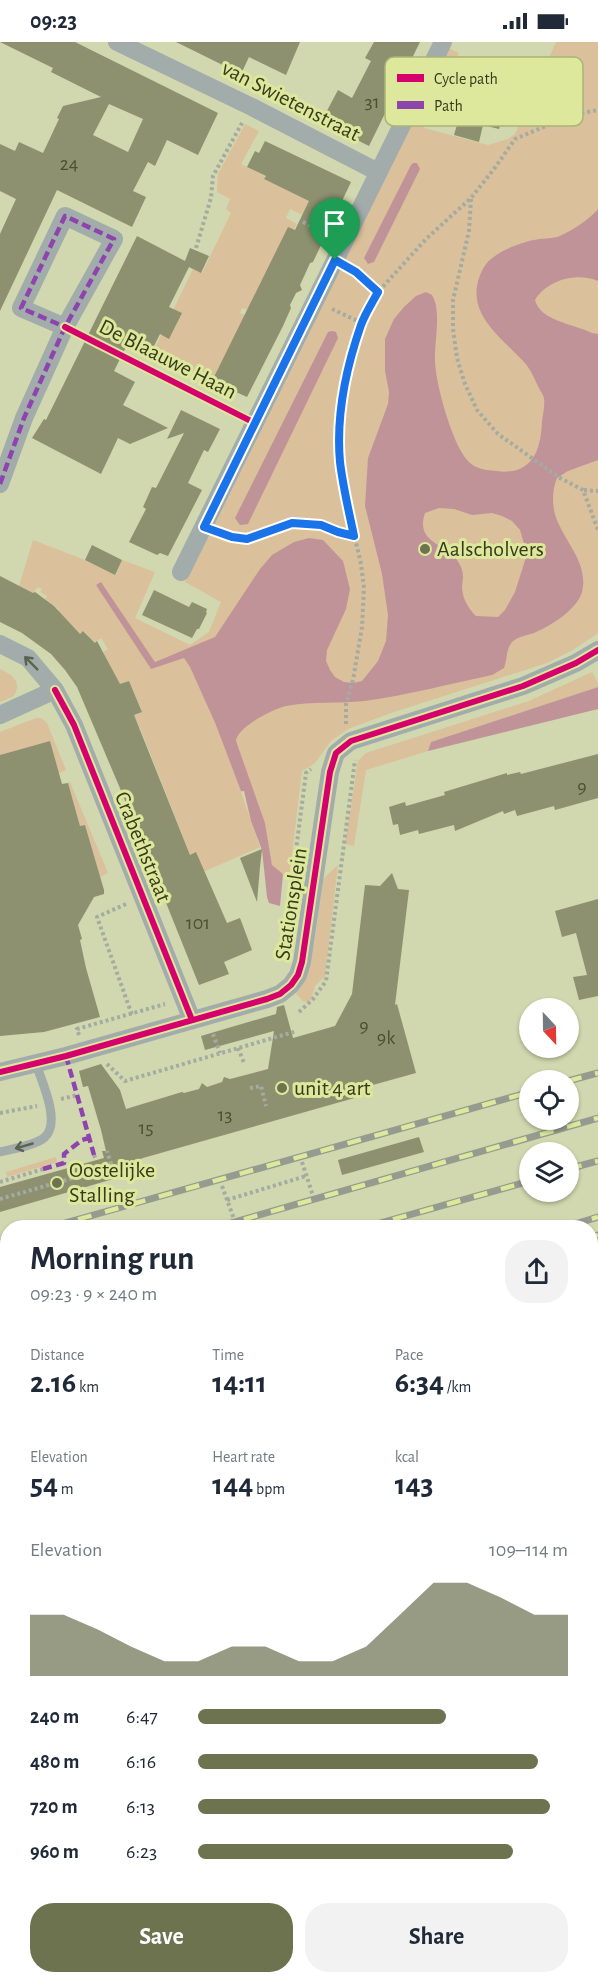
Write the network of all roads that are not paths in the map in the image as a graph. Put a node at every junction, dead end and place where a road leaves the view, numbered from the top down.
1 (117, 42) edge
2 (442, 42) edge
3 (435, 57) edge
4 (401, 126) edge
5 (378, 172) junction
6 (65, 327) junction
7 (0, 484) edge
8 (181, 572) dead end
9 (0, 644) edge
10 (598, 650) edge
11 (55, 690) junction
12 (0, 715) edge
13 (192, 1020) junction
14 (36, 1064) junction
15 (0, 1072) edge
16 (0, 1152) edge

1 - 5 street, van Swietenstraat
2 - 3 street
4 - 5 street
5 - 8 street
6 - 6 street, De Blaauwe Haan
6 - 7 street, De Blaauwe Haan
11 -> 9 street, Crabethstraat
10 - 13 street, Stationsplein
11 - 12 street
11 - 13 street, Crabethstraat
13 - 14 street, Stationsplein
14 - 15 street, Stationsplein
14 -> 16 lane

